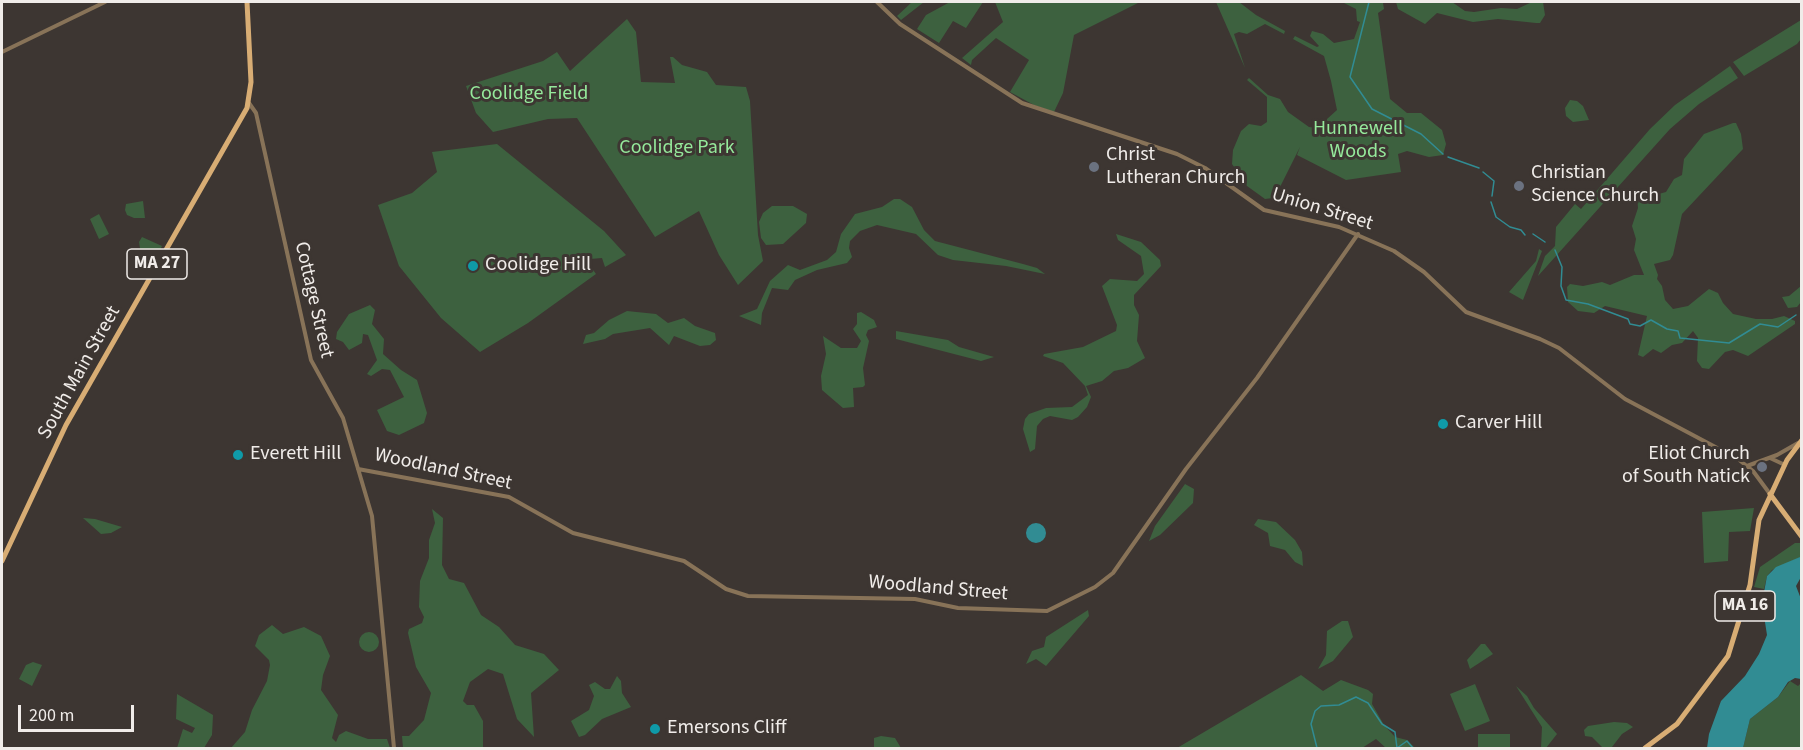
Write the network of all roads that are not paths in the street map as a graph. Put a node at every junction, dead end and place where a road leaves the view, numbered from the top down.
1 (105, 2) edge
2 (247, 2) edge
3 (877, 2) edge
4 (2, 52) edge
5 (249, 103) junction
6 (1358, 234) junction
7 (1800, 441) edge
8 (1766, 458) junction
9 (1785, 465) junction
10 (1747, 466) junction
11 (358, 469) junction
12 (1770, 494) junction
13 (1802, 537) edge
14 (2, 561) edge
15 (394, 748) edge
16 (1645, 748) edge

1 - 4 street
2 - 5 main road, South Main Street / MA 27
3 - 6 street, Union Street
5 - 11 street, Cottage Street
5 - 14 main road, South Main Street / MA 27
6 - 10 street, Union Street
6 - 11 street, Woodland Street
7 - 8 street
7 - 9 main road, MA 16
8 - 9 street
8 - 10 street
9 - 12 main road, MA 16
10 - 12 street, Union Street
11 - 15 street, Cottage Street
12 - 13 main road
12 - 16 main road, MA 16

